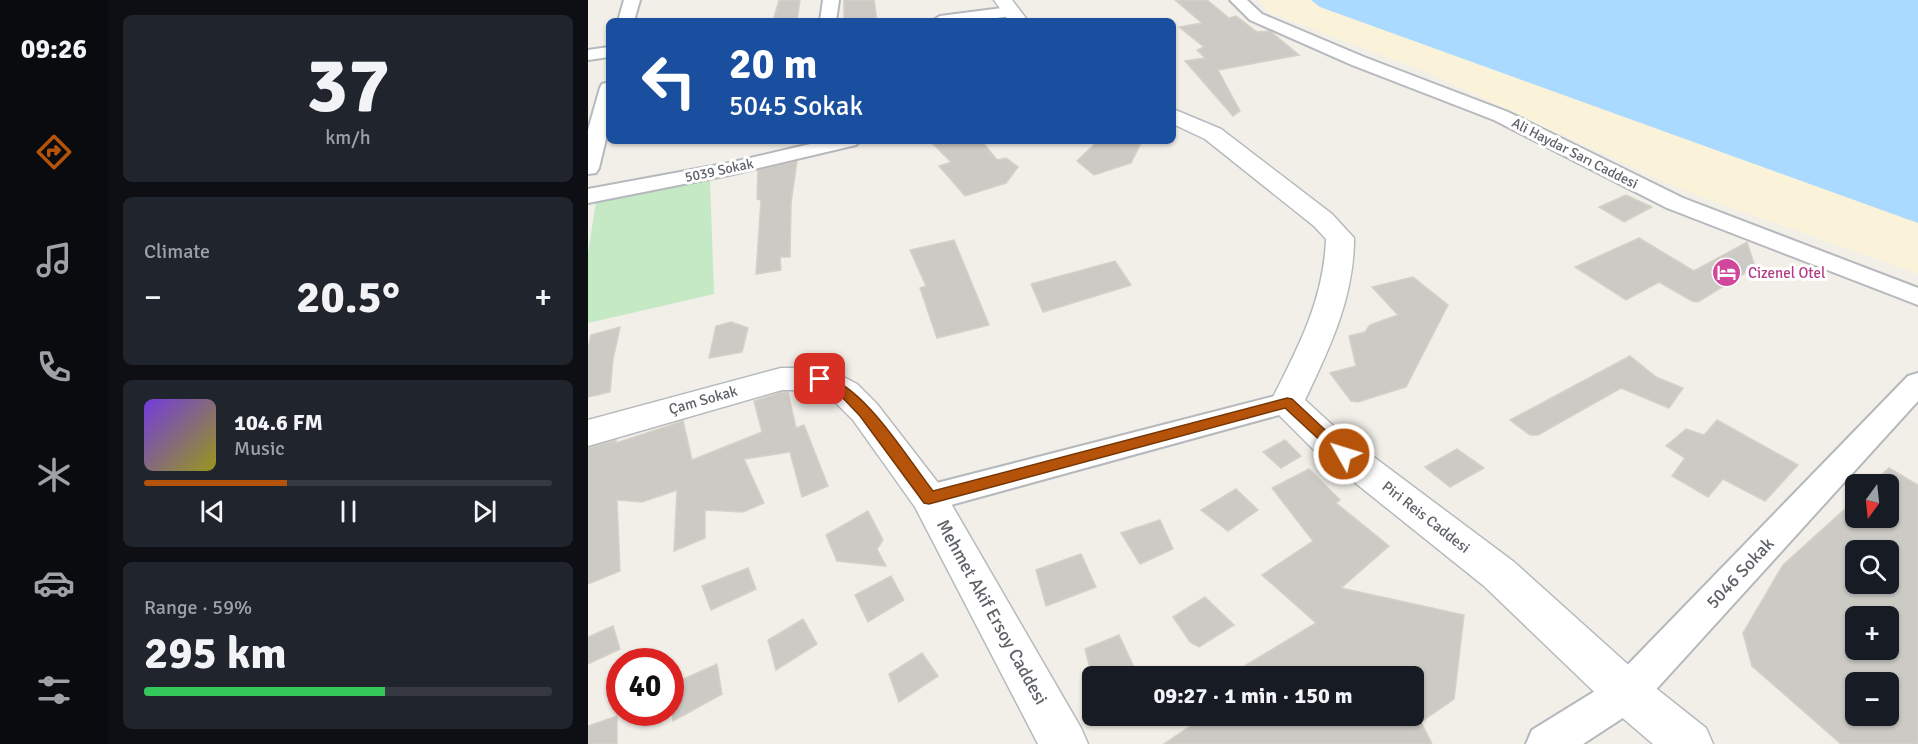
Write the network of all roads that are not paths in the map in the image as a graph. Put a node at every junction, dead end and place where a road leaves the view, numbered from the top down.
1 (632, 0) edge
2 (831, 0) edge
3 (1238, 0) edge
4 (1011, 11) edge
5 (627, 18) edge
6 (828, 18) edge
7 (961, 18) edge
8 (606, 52) edge
9 (588, 55) edge
10 (606, 107) edge
11 (1176, 117) edge
12 (836, 144) edge
13 (588, 168) edge
14 (588, 196) edge
15 (1918, 297) edge
16 (820, 379) joint
17 (1918, 383) edge
18 (1287, 403) junction
19 (588, 433) edge
20 (929, 498) junction
21 (1627, 693) junction
22 (1064, 744) edge
23 (1547, 744) edge
24 (1689, 744) edge

1 - 5 street
2 - 6 street
3 - 15 street, Ali Haydar Sarı Caddesi
4 - 7 street
8 - 9 street
10 - 13 street
11 - 18 street
12 - 14 street, 5039 Sokak
16 - 19 street, Çam Sokak
16 - 20 street, Mehmet Akif Ersoy Caddesi
17 - 21 street, 5046 Sokak
18 - 20 street
18 - 21 street, Piri Reis Caddesi
20 - 22 street, Mehmet Akif Ersoy Caddesi
21 - 23 street, 5046 Sokak
21 - 24 street, Piri Reis Caddesi

